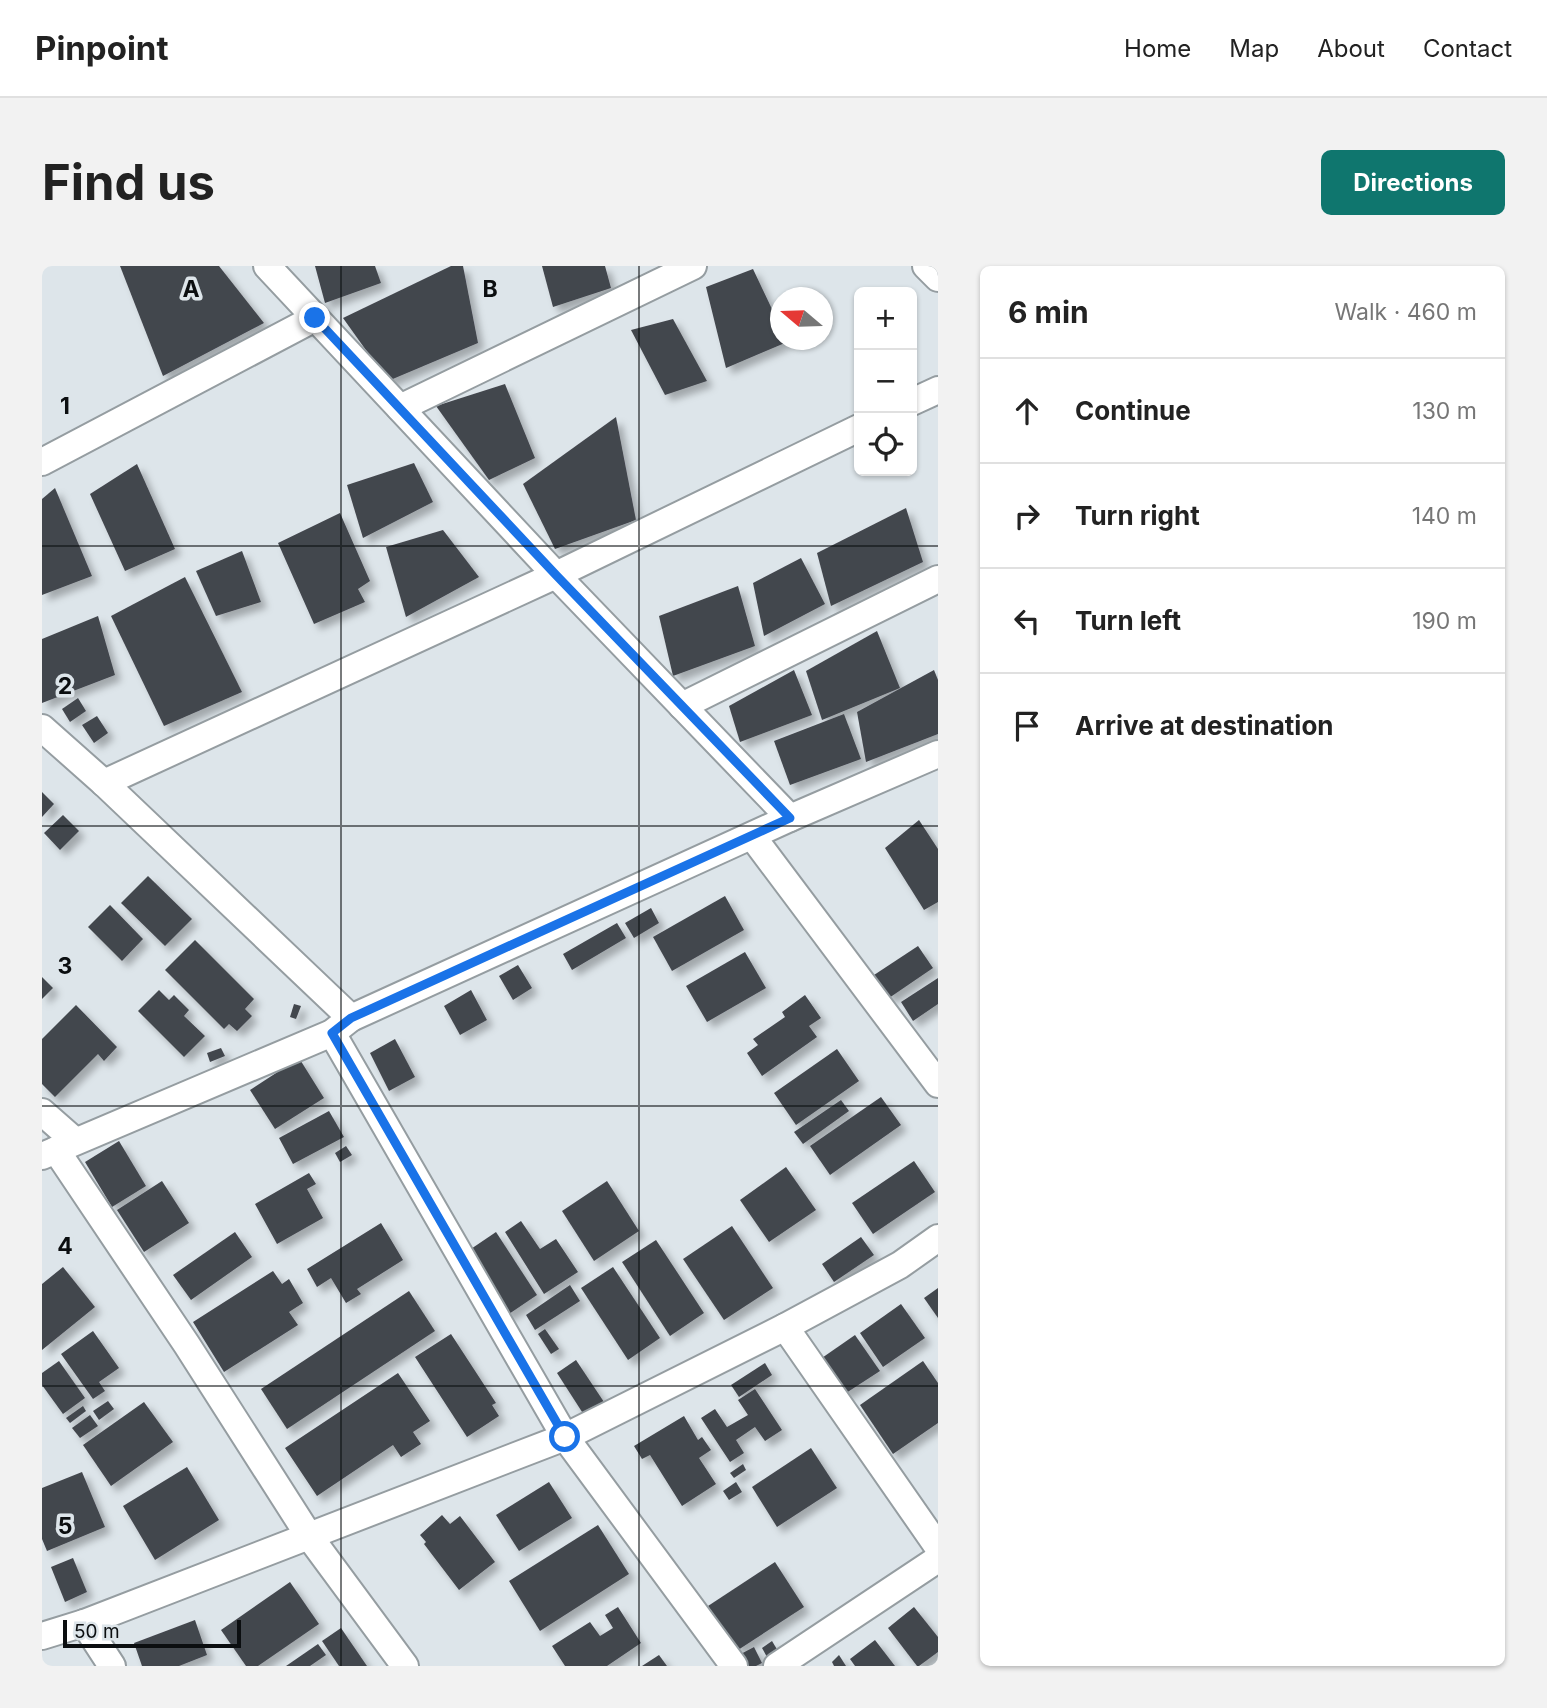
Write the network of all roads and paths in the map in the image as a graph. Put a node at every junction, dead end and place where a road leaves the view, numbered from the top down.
1 (267, 266) edge
2 (693, 266) edge
3 (926, 266) edge
4 (938, 278) edge
5 (315, 318) junction
6 (938, 390) edge
7 (917, 400) edge
8 (400, 408) junction
9 (854, 430) edge
10 (42, 462) edge
11 (556, 575) junction
12 (938, 579) edge
13 (682, 706) junction
14 (42, 727) edge
15 (938, 754) edge
16 (104, 783) junction
17 (790, 818) junction
18 (752, 836) junction
19 (342, 1025) junction
20 (929, 1053) edge
21 (938, 1084) edge
22 (42, 1112) edge
23 (58, 1149) edge
24 (938, 1238) edge
25 (785, 1327) junction
26 (565, 1437) junction
27 (309, 1536) junction
28 (938, 1547) edge
29 (938, 1559) edge
30 (84, 1623) junction
31 (42, 1636) edge
32 (112, 1666) edge
33 (405, 1666) edge
34 (734, 1666) edge
35 (777, 1666) edge

1 - 5 street
2 - 8 street
3 - 4 street
5 - 8 street
5 - 10 street
6 - 7 street
8 - 11 street
9 - 11 street
11 - 13 street
11 - 16 street
12 - 13 street
13 - 17 street
14 - 16 street
15 - 17 street
16 - 19 street
17 - 18 street
18 - 19 street
18 - 20 street
19 - 23 street
19 - 26 street
20 - 21 street
22 - 23 street
23 - 27 street
24 - 25 street
25 - 26 street
25 - 28 street
26 - 27 street
26 - 34 street
27 - 30 street
27 - 33 street
29 - 35 street
30 - 31 street
30 - 32 street

